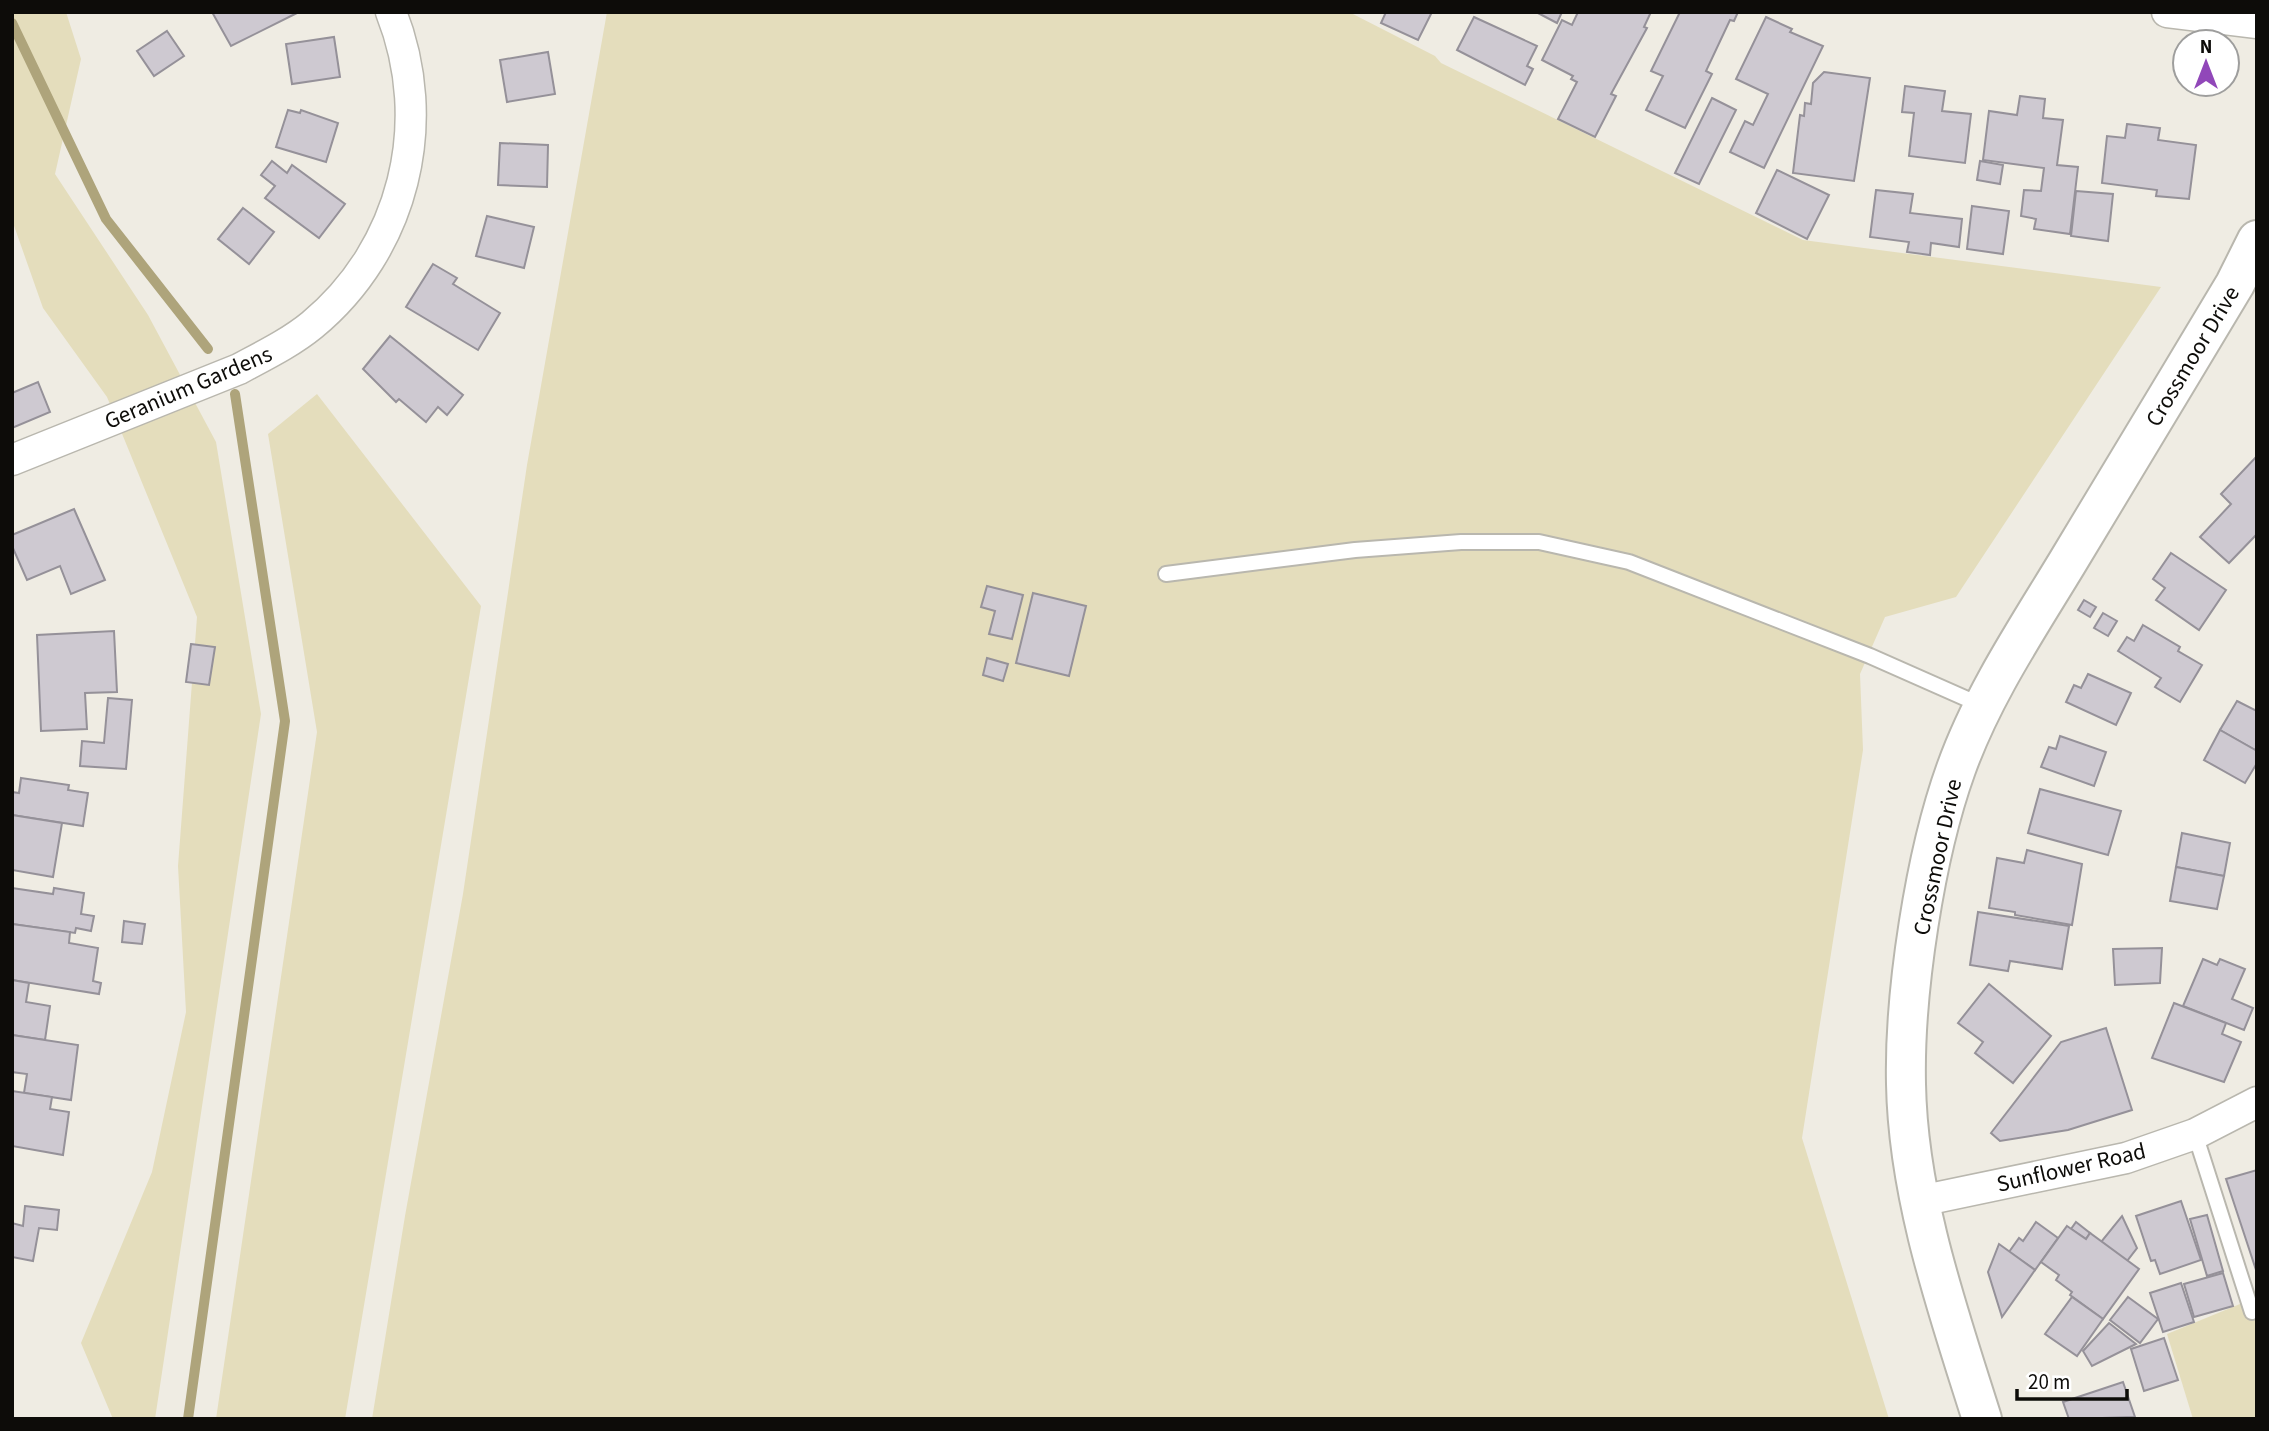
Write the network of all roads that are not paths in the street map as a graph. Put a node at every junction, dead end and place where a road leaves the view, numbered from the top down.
1 (391, 12) edge
2 (2166, 12) edge
3 (2257, 23) edge
4 (2257, 240) edge
5 (12, 460) edge
6 (1166, 574) dead end
7 (1984, 707) junction
8 (2257, 1102) edge
9 (2194, 1134) junction
10 (1920, 1201) junction
11 (2252, 1312) dead end
12 (1982, 1419) edge

1 - 5 street, Geranium Gardens
2 - 3 street
4 - 7 street, Crossmoor Drive
6 - 7 lane
7 - 10 street, Crossmoor Drive
8 - 9 street, Sunflower Road
9 - 10 street, Sunflower Road
9 - 11 lane
10 - 12 street, Crossmoor Drive

